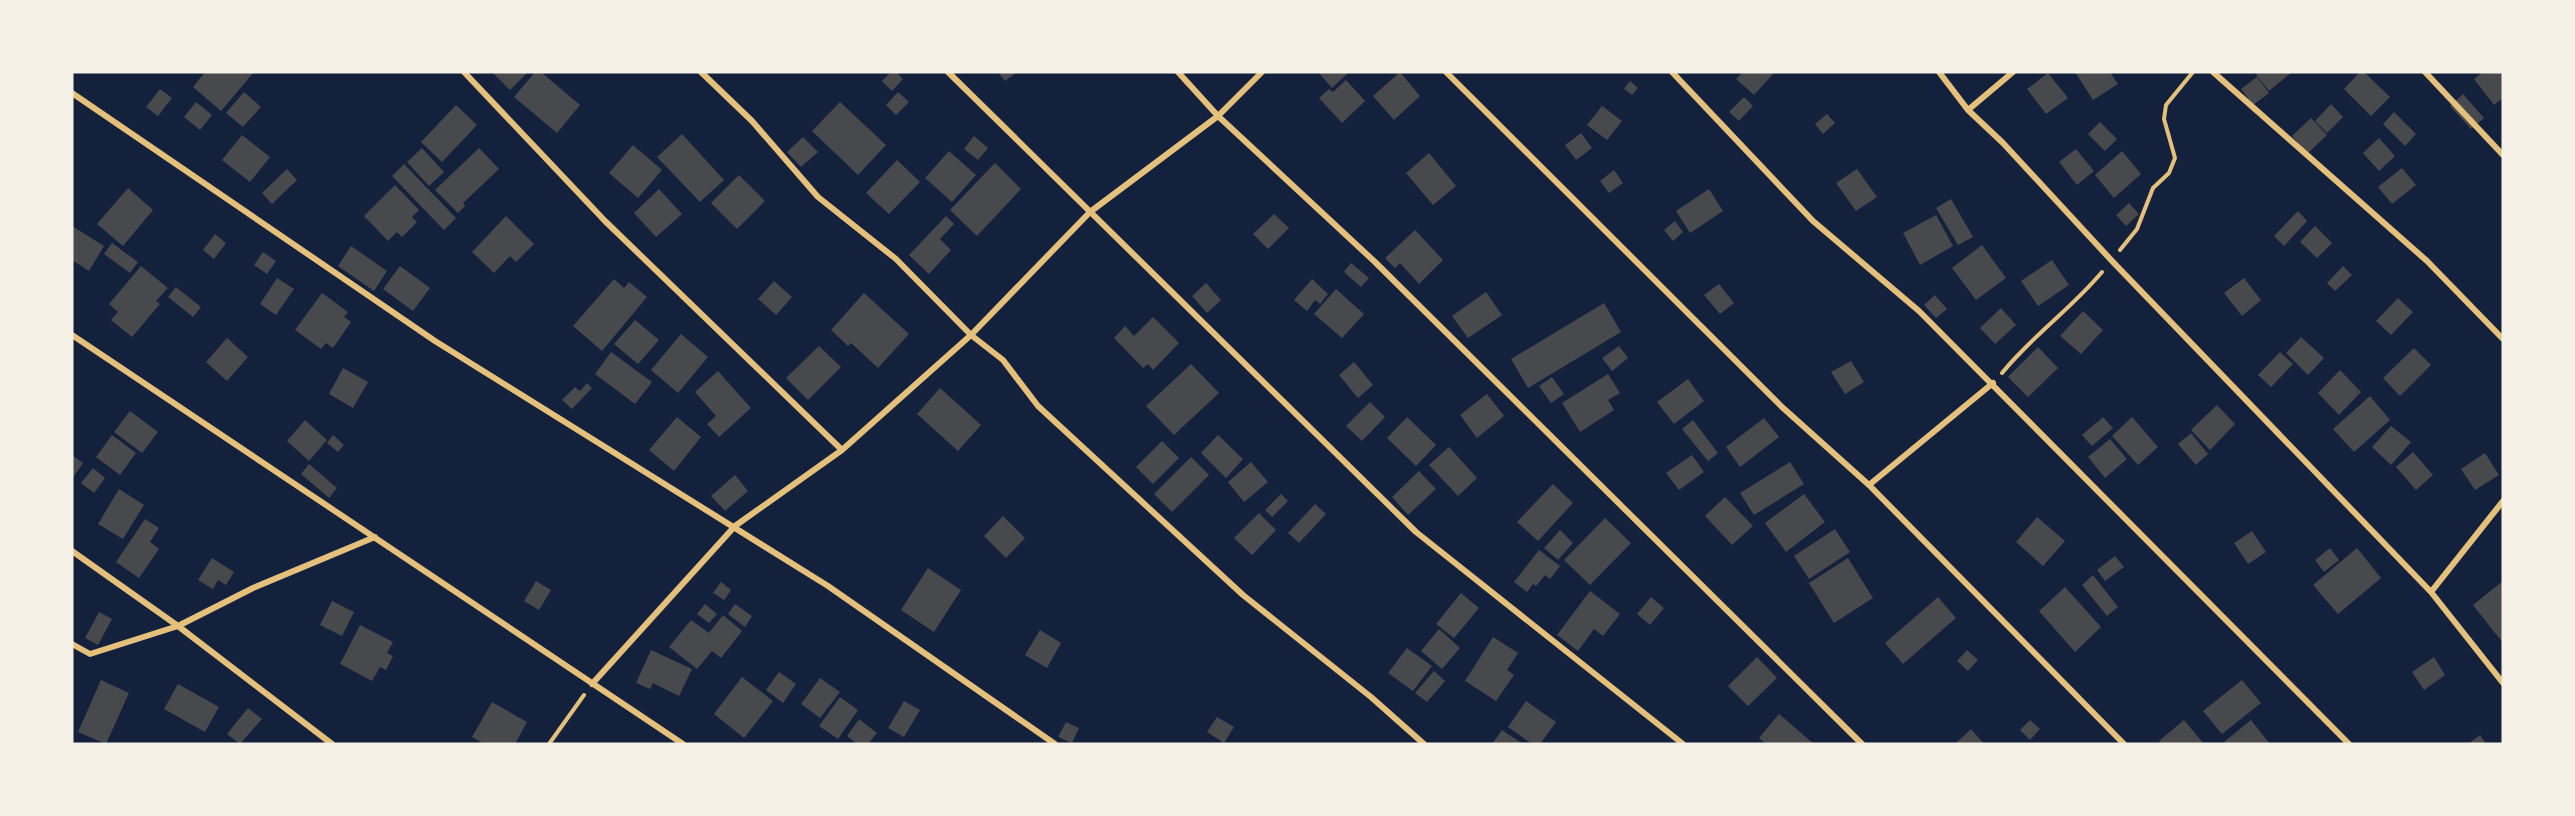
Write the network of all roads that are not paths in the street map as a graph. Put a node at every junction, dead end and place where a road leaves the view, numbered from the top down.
1 (464, 72) edge
2 (701, 72) edge
3 (948, 72) edge
4 (1178, 72) edge
5 (1262, 72) edge
6 (1446, 72) edge
7 (1672, 72) edge
8 (1940, 72) edge
9 (2013, 72) edge
10 (2213, 72) edge
11 (2426, 72) edge
12 (72, 93) edge
13 (1968, 110) junction
14 (1218, 116) junction
15 (2503, 154) edge
16 (1090, 212) junction
17 (72, 335) edge
18 (971, 335) junction
19 (2503, 339) edge
20 (1993, 383) junction
21 (842, 450) junction
22 (1869, 485) junction
23 (2503, 501) edge
24 (735, 526) junction
25 (375, 537) junction
26 (72, 551) edge
27 (2431, 592) junction
28 (178, 626) junction
29 (72, 644) edge
30 (2503, 683) edge
31 (592, 684) junction
32 (332, 744) edge
33 (683, 744) edge
34 (1055, 744) edge
35 (1424, 744) edge
36 (1683, 744) edge
37 (1862, 744) edge
38 (2124, 744) edge
39 (2349, 744) edge

1 - 21 street
2 - 18 street
3 - 16 street
4 - 14 street
5 - 14 street
6 - 22 street
7 - 20 street
8 - 13 street
9 - 13 street
10 - 19 street
11 - 15 street
12 - 24 street
13 - 27 street
14 - 16 street
14 - 37 street
16 - 18 street
16 - 36 street
17 - 25 street
18 - 21 street
18 - 35 street
20 - 22 street
20 - 39 street
21 - 24 street
22 - 38 street
23 - 27 street
24 - 31 street
24 - 34 street
25 - 28 street
25 - 31 street
26 - 28 street
27 - 30 street
28 - 29 street
28 - 32 street
31 - 33 street

